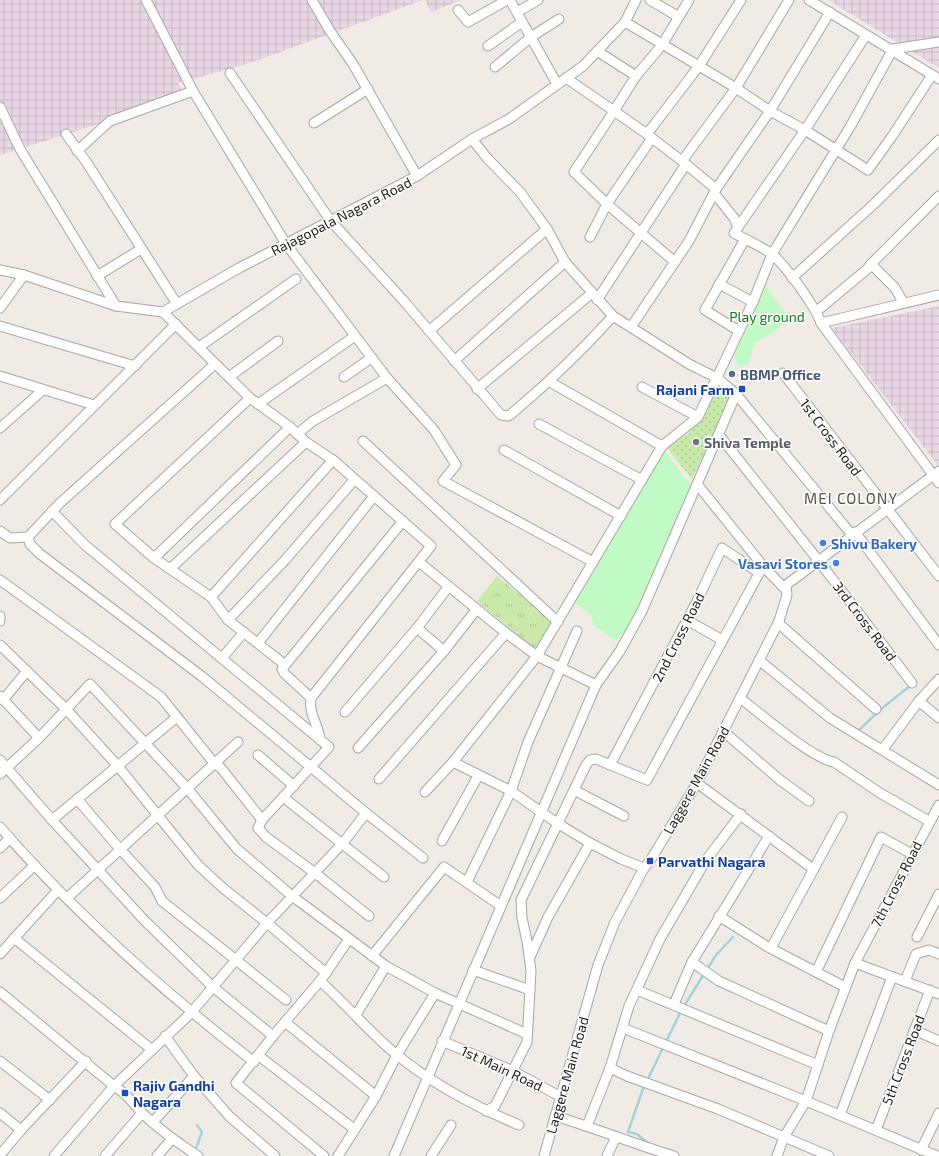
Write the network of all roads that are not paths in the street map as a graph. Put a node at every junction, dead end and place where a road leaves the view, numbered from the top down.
1 (146, 0) edge
2 (312, 0) edge
3 (507, 0) edge
4 (510, 0) edge
5 (538, 0) edge
6 (636, 0) edge
7 (650, 0) edge
8 (689, 0) edge
9 (741, 0) edge
10 (788, 0) edge
11 (809, 0) edge
12 (458, 10) dead end
13 (517, 12) junction
14 (830, 12) junction
15 (678, 17) junction
16 (559, 19) dead end
17 (522, 22) junction
18 (625, 22) junction
19 (866, 34) junction
20 (531, 37) junction
21 (939, 42) edge
22 (662, 45) junction
23 (488, 46) dead end
24 (893, 49) junction
25 (597, 51) junction
26 (699, 66) junction
27 (495, 67) dead end
28 (230, 72) dead end
29 (636, 76) junction
30 (936, 77) edge
31 (566, 78) junction
32 (557, 84) junction
33 (736, 88) junction
34 (368, 90) junction
35 (193, 91) junction
36 (0, 107) edge
37 (614, 111) junction
38 (770, 111) junction
39 (314, 123) dead end
40 (805, 130) junction
41 (66, 134) dead end
42 (650, 136) junction
43 (472, 139) junction
44 (939, 140) edge
45 (836, 150) junction
46 (77, 151) junction
47 (684, 163) junction
48 (417, 176) junction
49 (716, 191) junction
50 (939, 196) edge
51 (607, 204) junction
52 (330, 220) junction
53 (738, 227) junction
54 (547, 229) junction
55 (641, 233) junction
56 (590, 237) dead end
57 (745, 239) junction
58 (286, 244) junction
59 (141, 249) junction
60 (772, 254) junction
61 (565, 262) junction
62 (675, 262) junction
63 (870, 265) junction
64 (0, 270) edge
65 (24, 275) junction
66 (97, 276) junction
67 (792, 278) junction
68 (296, 279) dead end
69 (719, 284) junction
70 (938, 294) edge
71 (594, 296) junction
72 (752, 302) junction
73 (903, 302) junction
74 (177, 304) junction
75 (116, 306) junction
76 (0, 308) edge
77 (817, 311) junction
78 (163, 312) junction
79 (613, 316) junction
80 (176, 324) junction
81 (821, 324) junction
82 (0, 326) edge
83 (631, 327) junction
84 (429, 331) junction
85 (739, 331) junction
86 (355, 336) junction
87 (278, 341) dead end
88 (199, 347) junction
89 (371, 358) junction
90 (454, 361) junction
91 (215, 364) junction
92 (135, 366) junction
93 (783, 373) dead end
94 (0, 376) edge
95 (229, 377) junction
96 (344, 377) dead end
97 (387, 378) junction
98 (717, 378) junction
99 (550, 382) junction
100 (642, 387) dead end
101 (477, 388) junction
102 (43, 390) junction
103 (736, 394) junction
104 (250, 398) junction
105 (258, 404) junction
106 (94, 405) junction
107 (698, 417) junction
108 (539, 424) dead end
109 (0, 428) edge
110 (293, 431) junction
111 (719, 435) junction
112 (364, 441) dead end
113 (306, 442) junction
114 (662, 446) junction
115 (504, 450) dead end
116 (333, 460) junction
117 (936, 473) edge
118 (354, 480) junction
119 (642, 480) junction
120 (939, 483) edge
121 (697, 484) junction
122 (374, 496) junction
123 (0, 500) edge
124 (886, 509) junction
125 (52, 511) junction
126 (621, 516) junction
127 (403, 521) junction
128 (0, 531) edge
129 (854, 533) junction
130 (28, 537) junction
131 (154, 558) junction
132 (818, 560) junction
133 (419, 562) junction
134 (593, 562) junction
135 (170, 569) junction
136 (761, 570) junction
137 (939, 576) edge
138 (0, 580) edge
139 (449, 586) junction
140 (786, 590) junction
141 (211, 597) junction
142 (476, 610) junction
143 (0, 616) edge
144 (228, 620) junction
145 (687, 620) junction
146 (0, 621) edge
147 (558, 622) junction
148 (778, 623) junction
149 (417, 628) junction
150 (577, 631) dead end
151 (244, 632) junction
152 (506, 634) junction
153 (722, 640) junction
154 (258, 643) junction
155 (0, 645) edge
156 (939, 645) edge
157 (444, 651) junction
158 (537, 656) junction
159 (222, 658) junction
160 (759, 660) junction
161 (284, 664) junction
162 (560, 667) junction
163 (27, 671) junction
164 (939, 679) edge
165 (912, 682) dead end
166 (596, 685) junction
167 (2, 698) edge
168 (311, 698) junction
169 (740, 698) junction
170 (919, 701) junction
171 (66, 709) junction
172 (876, 709) dead end
173 (345, 712) dead end
174 (177, 716) junction
175 (939, 718) edge
176 (723, 731) junction
177 (39, 738) junction
178 (320, 740) junction
179 (238, 742) dead end
180 (146, 743) junction
181 (358, 748) dead end
182 (882, 749) junction
183 (258, 755) dead end
184 (0, 760) edge
185 (453, 762) junction
186 (214, 763) junction
187 (610, 764) junction
188 (117, 765) junction
189 (310, 768) junction
190 (3, 771) edge
191 (478, 776) junction
192 (379, 779) dead end
193 (696, 783) junction
194 (939, 785) edge
195 (294, 786) junction
196 (187, 788) junction
197 (574, 790) junction
198 (511, 791) junction
199 (425, 792) dead end
200 (283, 797) junction
201 (77, 798) junction
202 (809, 801) dead end
203 (939, 804) edge
204 (541, 812) junction
205 (366, 814) junction
206 (741, 814) junction
207 (158, 816) junction
208 (624, 816) dead end
209 (842, 817) dead end
210 (52, 820) junction
211 (262, 820) junction
212 (929, 821) junction
213 (557, 824) junction
214 (0, 827) edge
215 (769, 836) junction
216 (10, 838) junction
217 (442, 841) dead end
218 (343, 843) junction
219 (590, 843) junction
220 (0, 848) edge
221 (119, 848) junction
222 (912, 854) junction
223 (424, 858) dead end
224 (35, 865) junction
225 (644, 868) junction
226 (813, 868) junction
227 (98, 869) junction
228 (315, 873) junction
229 (384, 877) dead end
230 (467, 882) junction
231 (58, 890) junction
232 (939, 894) edge
233 (292, 896) junction
234 (0, 898) edge
235 (67, 898) junction
236 (501, 906) junction
237 (935, 911) edge
238 (369, 916) dead end
239 (719, 916) junction
240 (267, 923) junction
241 (917, 937) dead end
242 (14, 938) junction
243 (349, 939) junction
244 (771, 948) junction
245 (0, 954) edge
246 (939, 954) edge
247 (372, 956) junction
248 (529, 958) junction
249 (236, 961) junction
250 (692, 962) junction
251 (855, 963) junction
252 (386, 966) junction
253 (472, 970) junction
254 (816, 972) junction
255 (326, 973) junction
256 (892, 977) junction
257 (904, 981) junction
258 (320, 982) junction
259 (213, 987) junction
260 (845, 987) junction
261 (530, 990) junction
262 (637, 990) junction
263 (930, 990) junction
264 (0, 992) edge
265 (435, 993) junction
266 (939, 994) edge
267 (286, 1000) dead end
268 (458, 1003) junction
269 (674, 1004) junction
270 (190, 1013) junction
271 (356, 1015) junction
272 (285, 1022) junction
273 (623, 1028) junction
274 (914, 1030) junction
275 (829, 1031) junction
276 (527, 1034) junction
277 (165, 1036) junction
278 (273, 1036) junction
279 (939, 1040) edge
280 (442, 1041) junction
281 (151, 1049) junction
282 (397, 1055) junction
283 (257, 1059) junction
284 (0, 1061) edge
285 (86, 1061) junction
286 (818, 1065) junction
287 (610, 1068) junction
288 (513, 1071) junction
289 (194, 1076) junction
290 (427, 1077) junction
291 (114, 1086) junction
292 (376, 1096) junction
293 (561, 1097) junction
294 (50, 1100) junction
295 (806, 1101) junction
296 (486, 1111) junction
297 (0, 1113) edge
298 (142, 1113) junction
299 (939, 1114) edge
300 (840, 1115) junction
301 (555, 1116) junction
302 (153, 1122) junction
303 (451, 1125) dead end
304 (519, 1125) dead end
305 (587, 1126) junction
306 (354, 1129) junction
307 (21, 1130) junction
308 (876, 1130) junction
309 (616, 1137) junction
310 (784, 1137) junction
311 (172, 1139) junction
312 (921, 1150) junction
313 (194, 1154) edge
314 (0, 1155) edge
315 (824, 1155) edge
316 (54, 1156) edge
317 (105, 1156) edge
318 (157, 1156) edge
319 (275, 1156) edge
320 (324, 1156) edge
321 (338, 1156) edge
322 (394, 1156) edge
323 (431, 1156) edge
324 (544, 1156) edge
325 (607, 1156) edge
326 (674, 1156) edge
327 (777, 1156) edge
328 (937, 1156) edge

1 - 35 street
2 - 34 street
3 - 12 street
4 - 13 street
5 - 13 street
6 - 18 street, Rajagopala Nagara Road
7 - 15 street
8 - 15 street
9 - 26 street
10 - 33 street
11 - 14 street
13 - 17 street
14 - 19 street
14 - 38 street
15 - 22 street
16 - 20 street
17 - 20 street
17 - 23 street
18 - 22 street
18 - 25 street, Rajagopala Nagara Road
19 - 24 street
19 - 40 street
20 - 27 street
20 - 32 street
21 - 24 street
22 - 26 street
22 - 29 street
24 - 30 street
24 - 45 street
25 - 29 street
25 - 31 street, Rajagopala Nagara Road
26 - 33 street
26 - 42 street
28 - 52 street
29 - 37 street
30 - 45 street
31 - 32 street, Rajagopala Nagara Road
31 - 37 street
32 - 43 street, Rajagopala Nagara Road
33 - 38 street
33 - 47 street
34 - 39 street
34 - 48 street
35 - 46 street
35 - 58 street
36 - 66 street
37 - 42 street
37 - 51 street
38 - 40 street
38 - 49 street
40 - 45 street
40 - 53 street
41 - 46 street
42 - 47 street
42 - 51 street
43 - 48 street, Rajagopala Nagara Road
43 - 54 street
44 - 67 street
45 - 60 street
46 - 59 street
47 - 49 street
47 - 55 street
48 - 52 street, Rajagopala Nagara Road
49 - 53 street
49 - 62 street
50 - 63 street
51 - 55 street
51 - 56 street
52 - 58 street, Rajagopala Nagara Road
52 - 84 street
53 - 57 street
54 - 61 street
54 - 84 street
55 - 62 street
55 - 71 street
57 - 60 street
57 - 69 street
58 - 74 street, Rajagopala Nagara Road
58 - 86 street
59 - 66 street
59 - 74 street
60 - 67 street
60 - 72 street
61 - 71 street
61 - 90 street
62 - 83 street
63 - 73 street
63 - 77 street
64 - 65 street
65 - 75 street
65 - 76 street
66 - 75 street
67 - 77 street
68 - 88 street
69 - 72 street
69 - 85 street
70 - 73 street
71 - 79 street
71 - 101 street
72 - 85 street
73 - 81 street
74 - 78 street, Rajagopala Nagara Road
75 - 78 street
77 - 81 street
78 - 80 street
79 - 83 street
79 - 99 street
80 - 88 street
80 - 92 street
81 - 117 street
82 - 92 street
83 - 98 street
84 - 90 street
85 - 98 street
86 - 89 street
86 - 105 street
87 - 95 street
88 - 91 street
89 - 96 street
89 - 97 street
90 - 101 street
91 - 95 street
91 - 125 street
92 - 106 street
93 - 124 street, 1st Cross Road
94 - 102 street
95 - 104 street
97 - 110 street
97 - 134 street
98 - 103 street
98 - 107 street
99 - 101 street
99 - 114 street
100 - 107 street
102 - 106 street
102 - 109 street
103 - 111 street
103 - 129 street
104 - 105 street
104 - 131 street
105 - 110 street
106 - 123 street
107 - 114 street
108 - 119 street
110 - 113 street
110 - 131 street
111 - 121 street
111 - 132 street, 3rd Cross Road
112 - 147 street
113 - 116 street
113 - 135 street
114 - 119 street
115 - 126 street
116 - 118 street
116 - 141 street
117 - 120 street
117 - 124 street, Laggere Main Road
118 - 122 street
118 - 144 street
119 - 126 street
121 - 136 street
121 - 166 street
122 - 127 street
122 - 154 street
124 - 129 street, Laggere Main Road
124 - 137 street, 1st Cross Road
125 - 130 street
125 - 159 street
126 - 134 street
127 - 133 street
127 - 161 street
128 - 130 street
129 - 132 street, Laggere Main Road
129 - 156 street
130 - 189 street
131 - 135 street
132 - 140 street, Laggere Main Road
132 - 165 street, 3rd Cross Road
133 - 139 street
133 - 168 street
134 - 147 street
135 - 141 street
136 - 140 street
136 - 145 street, 2nd Cross Road
136 - 153 street
138 - 174 street
139 - 142 street
139 - 149 street
140 - 148 street, Laggere Main Road
141 - 144 street
142 - 152 street
142 - 157 street
143 - 146 street
144 - 151 street
145 - 153 street
145 - 187 street, 2nd Cross Road
147 - 158 street
148 - 160 street, Laggere Main Road
148 - 172 street
149 - 157 street
149 - 173 street
150 - 162 street
151 - 154 street
151 - 159 street
152 - 158 street
152 - 192 street
153 - 187 street
154 - 161 street
155 - 163 street
157 - 181 street
158 - 162 street
158 - 185 street
159 - 178 street
160 - 169 street, Laggere Main Road
160 - 182 street
161 - 168 street
162 - 166 street
162 - 198 street
163 - 167 street
163 - 171 street
164 - 170 street
166 - 204 street
167 - 177 street
168 - 178 street
169 - 176 street, Laggere Main Road
169 - 212 street
170 - 175 street
170 - 182 street
171 - 177 street
171 - 180 street
171 - 188 street
174 - 180 street
174 - 186 street
176 - 193 street, Laggere Main Road
176 - 202 street
177 - 190 street
178 - 189 street
179 - 186 street
180 - 188 street
180 - 196 street
182 - 194 street
183 - 195 street
184 - 190 street
185 - 191 street
185 - 199 street
186 - 196 street
186 - 211 street
187 - 197 street
188 - 201 street
188 - 207 street
189 - 195 street
189 - 205 street
190 - 210 street
191 - 198 street
191 - 217 street
193 - 206 street
193 - 225 street, Laggere Main Road
195 - 200 street
196 - 207 street
196 - 233 street
197 - 208 street
197 - 213 street
198 - 204 street
198 - 230 street
200 - 211 street
200 - 218 street
201 - 210 street
201 - 221 street
203 - 212 street, 7th Cross Road
204 - 213 street
204 - 236 street
205 - 218 street
205 - 223 street
206 - 215 street
206 - 262 street
207 - 221 street
207 - 240 street
209 - 226 street
210 - 227 street
211 - 228 street
212 - 222 street, 7th Cross Road
213 - 219 street
213 - 248 street
214 - 216 street
215 - 226 street
215 - 239 street
216 - 220 street
216 - 224 street
218 - 228 street
218 - 229 street
219 - 225 street
219 - 248 street
221 - 227 street
221 - 249 street
222 - 251 street, 7th Cross Road
222 - 254 street
224 - 231 street
224 - 234 street
225 - 293 street, Laggere Main Road
226 - 244 street
227 - 235 street
227 - 259 street
228 - 233 street
228 - 238 street
230 - 236 street
230 - 247 street
231 - 235 street
231 - 242 street
232 - 237 street
233 - 240 street
233 - 243 street
235 - 270 street
236 - 253 street
237 - 241 street
239 - 244 street
239 - 250 street
240 - 249 street
240 - 255 street
242 - 245 street
242 - 281 street
243 - 247 street
243 - 255 street
244 - 254 street
246 - 257 street
247 - 252 street
248 - 261 street
249 - 259 street
249 - 267 street
250 - 269 street
250 - 275 street
251 - 256 street
251 - 260 street, 7th Cross Road
252 - 265 street
252 - 271 street
253 - 261 street
253 - 268 street
254 - 260 street
255 - 258 street
256 - 257 street
256 - 300 street
257 - 263 street
258 - 271 street
258 - 272 street
259 - 270 street
259 - 278 street
260 - 275 street, 7th Cross Road
261 - 276 street
262 - 269 street
262 - 273 street
263 - 266 street
263 - 274 street, 5th Cross Road
264 - 285 street
265 - 268 street
265 - 282 street
268 - 276 street
268 - 280 street
269 - 286 street
270 - 277 street
270 - 283 street
271 - 282 street
272 - 278 street
272 - 292 street
273 - 287 street
273 - 295 street
274 - 279 street
274 - 308 street, 5th Cross Road
275 - 286 street, 7th Cross Road
276 - 288 street
277 - 281 street
277 - 289 street
278 - 283 street
280 - 288 street, 1st Main Road
280 - 290 street
281 - 291 street
282 - 290 street
282 - 292 street
283 - 306 street
283 - 320 street
284 - 294 street
285 - 291 street
285 - 294 street
286 - 295 street, 7th Cross Road
287 - 305 street
287 - 310 street
288 - 293 street, 1st Main Road
288 - 296 street
289 - 302 street
289 - 319 street
290 - 296 street
290 - 322 street
291 - 298 street
291 - 316 street
292 - 306 street
293 - 301 street, Laggere Main Road
294 - 307 street
295 - 300 street
295 - 310 street, 7th Cross Road
296 - 304 street
297 - 307 street
298 - 302 street
298 - 317 street
299 - 312 street
300 - 308 street
301 - 305 street
301 - 324 street, Laggere Main Road
302 - 311 street
303 - 323 street
305 - 309 street
306 - 321 street
307 - 314 street
308 - 312 street
309 - 325 street
309 - 326 street
310 - 315 street
310 - 327 street, 7th Cross Road
311 - 313 street
311 - 318 street
312 - 328 street

